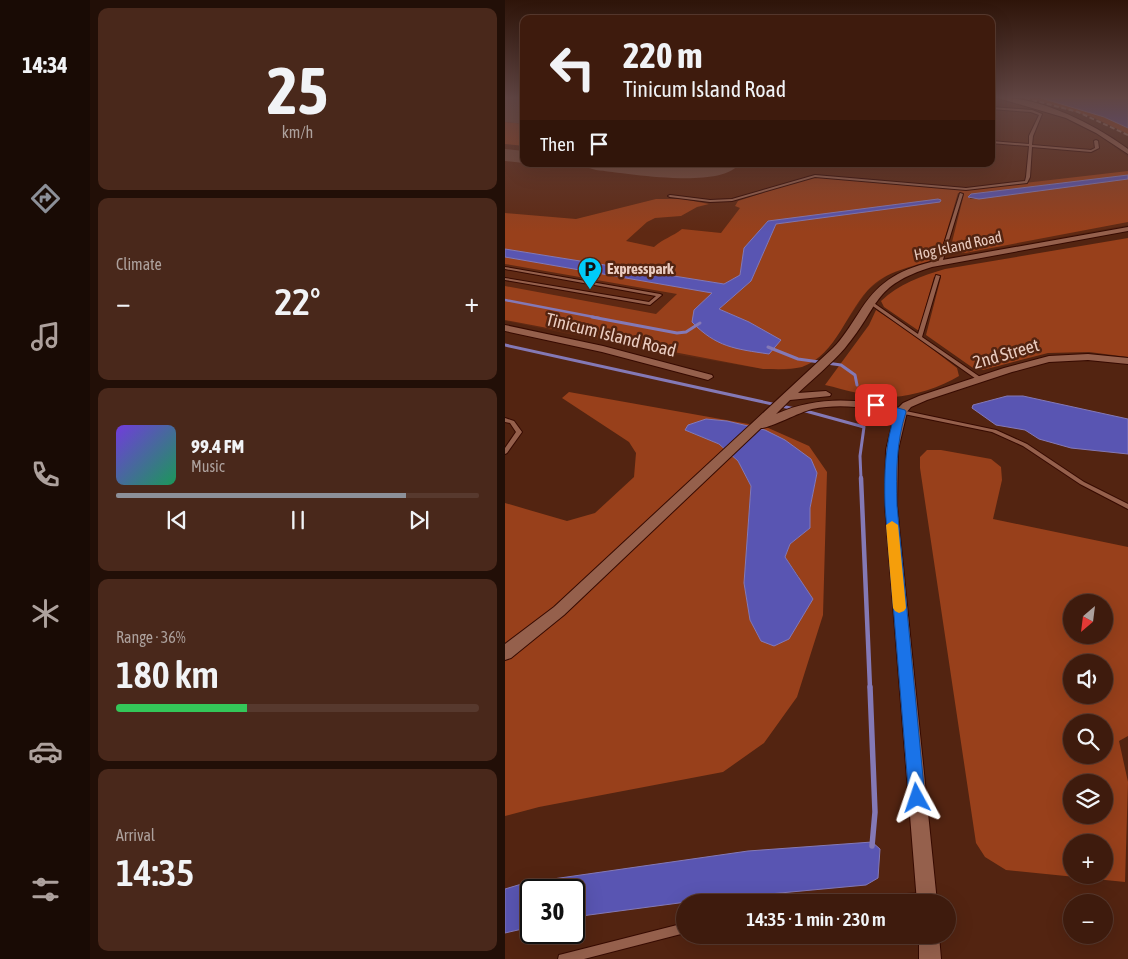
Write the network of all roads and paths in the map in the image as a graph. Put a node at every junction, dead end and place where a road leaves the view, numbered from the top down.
1 (998, 143) edge
2 (1030, 143) edge
3 (1096, 143) edge
4 (1116, 143) edge
5 (1029, 146) junction
6 (1128, 152) edge
7 (961, 194) dead end
8 (669, 196) dead end
9 (1128, 229) edge
10 (941, 263) junction
11 (505, 268) edge
12 (938, 276) dead end
13 (505, 279) edge
14 (869, 302) junction
15 (505, 328) edge
16 (920, 337) junction
17 (1128, 361) edge
18 (708, 377) dead end
19 (981, 380) junction
20 (785, 399) junction
21 (876, 405) junction
22 (901, 412) junction
23 (505, 420) edge
24 (731, 448) junction
25 (505, 452) edge
26 (1128, 506) edge
27 (505, 653) edge
28 (926, 894) edge
29 (676, 930) edge
30 (929, 944) edge
31 (563, 959) edge
32 (930, 959) edge

1 - 5 lane
2 - 5 lane
3 - 5 lane
4 - 6 street
5 - 8 lane
7 - 10 lane
9 - 10 street, Hog Island Road
10 - 14 street, Hog Island Road
11 - 13 lane
12 - 16 lane
14 - 16 lane
14 - 20 street, Hog Island Road
15 - 18 street, Tinicum Island Road
16 - 19 lane
17 - 19 street, 2nd Street
19 - 22 street, 2nd Street
20 - 21 street
20 - 24 street, Hog Island Road
21 - 22 street
21 - 24 street
22 - 26 lane
22 - 28 street
23 - 25 lane
24 - 27 street
29 - 31 lane
30 - 32 street

